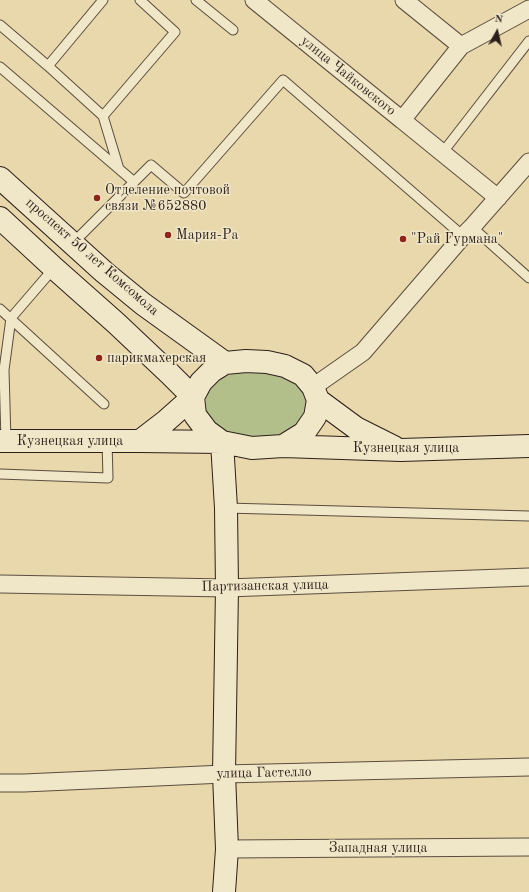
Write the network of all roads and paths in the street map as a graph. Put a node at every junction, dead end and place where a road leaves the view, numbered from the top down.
1 (103, 0) edge
2 (140, 0) edge
3 (196, 0) edge
4 (254, 0) edge
5 (404, 0) edge
6 (529, 9) edge
7 (0, 25) edge
8 (233, 30) dead end
9 (529, 41) edge
10 (461, 46) junction
11 (48, 66) junction
12 (0, 67) edge
13 (103, 116) junction
14 (402, 120) junction
15 (443, 152) junction
16 (529, 162) edge
17 (119, 169) junction
18 (0, 178) edge
19 (133, 181) junction
20 (498, 198) junction
21 (0, 218) edge
22 (467, 231) junction
23 (73, 243) junction
24 (54, 268) junction
25 (529, 278) edge
26 (0, 309) edge
27 (11, 318) junction
28 (225, 363) junction
29 (2, 370) edge
30 (316, 394) junction
31 (192, 397) junction
32 (104, 404) dead end
33 (3, 441) edge
34 (107, 441) junction
35 (140, 441) junction
36 (222, 442) junction
37 (282, 446) junction
38 (529, 446) edge
39 (401, 450) junction
40 (0, 474) edge
41 (226, 508) junction
42 (529, 516) edge
43 (529, 577) edge
44 (0, 584) edge
45 (227, 588) junction
46 (529, 767) edge
47 (224, 774) junction
48 (0, 783) edge
49 (529, 847) edge
50 (227, 849) junction
51 (224, 892) edge

1 - 11 lane
2 - 13 lane
3 - 8 lane
4 - 14 street, улица Чайковского
5 - 10 street
6 - 10 street, улица Чайковского
7 - 11 lane
9 - 15 lane
10 - 14 street, улица Чайковского
11 - 13 lane
12 - 17 lane
13 - 17 lane
14 - 15 street
15 - 20 street
16 - 20 street
17 - 19 lane
18 - 23 main road, проспект 50 лет Комсомола
19 - 22 lane
19 - 23 lane
20 - 22 street
21 - 24 main road
22 - 25 lane
22 - 30 street
23 - 28 main road, проспект 50 лет Комсомола
24 - 27 lane
24 - 31 main road
26 - 27 lane
27 - 29 lane
27 - 32 lane
28 - 30 main road
28 - 31 main road
29 - 33 lane
30 - 37 main road
30 - 39 main road
31 - 35 main road
31 - 36 main road
33 - 34 main road, Кузнецкая улица
34 - 35 main road, Кузнецкая улица
34 - 40 lane
35 - 36 main road, Кузнецкая улица
36 - 37 main road
36 - 41 main road
37 - 39 main road, Кузнецкая улица
38 - 39 main road, Кузнецкая улица
41 - 42 lane
41 - 45 main road
43 - 45 street, Партизанская улица
44 - 45 street, Партизанская улица
45 - 47 main road
46 - 47 street, улица Гастелло
47 - 48 street, улица Гастелло
47 - 50 main road
49 - 50 street, Западная улица
50 - 51 main road

